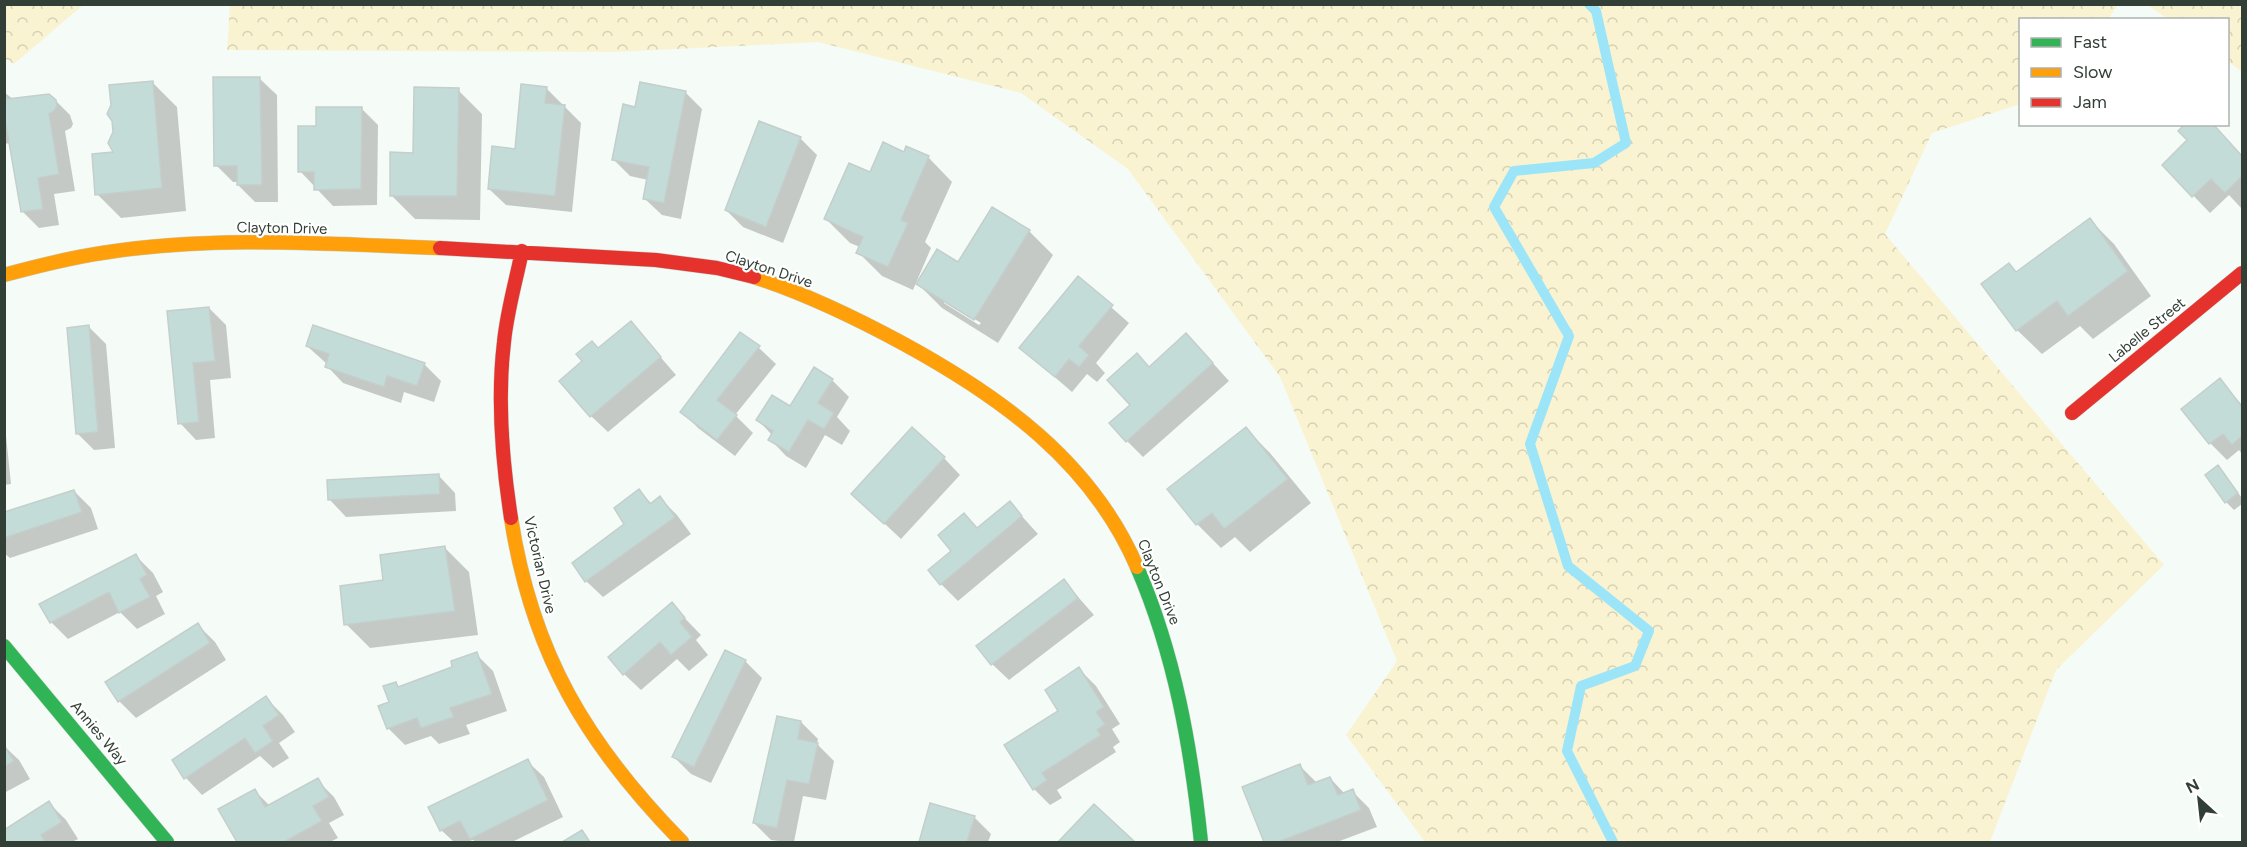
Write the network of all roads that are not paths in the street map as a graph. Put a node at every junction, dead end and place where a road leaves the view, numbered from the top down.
1 (522, 251) junction
2 (2242, 273) edge
3 (4, 275) edge
4 (2072, 413) dead end
5 (4, 646) edge
6 (167, 843) edge
7 (682, 843) edge
8 (1201, 843) edge

1 - 3 street, Clayton Drive
1 - 7 street, Victorian Drive
1 - 8 street, Clayton Drive
2 - 4 street, Labelle Street
5 - 6 street, Annies Way

